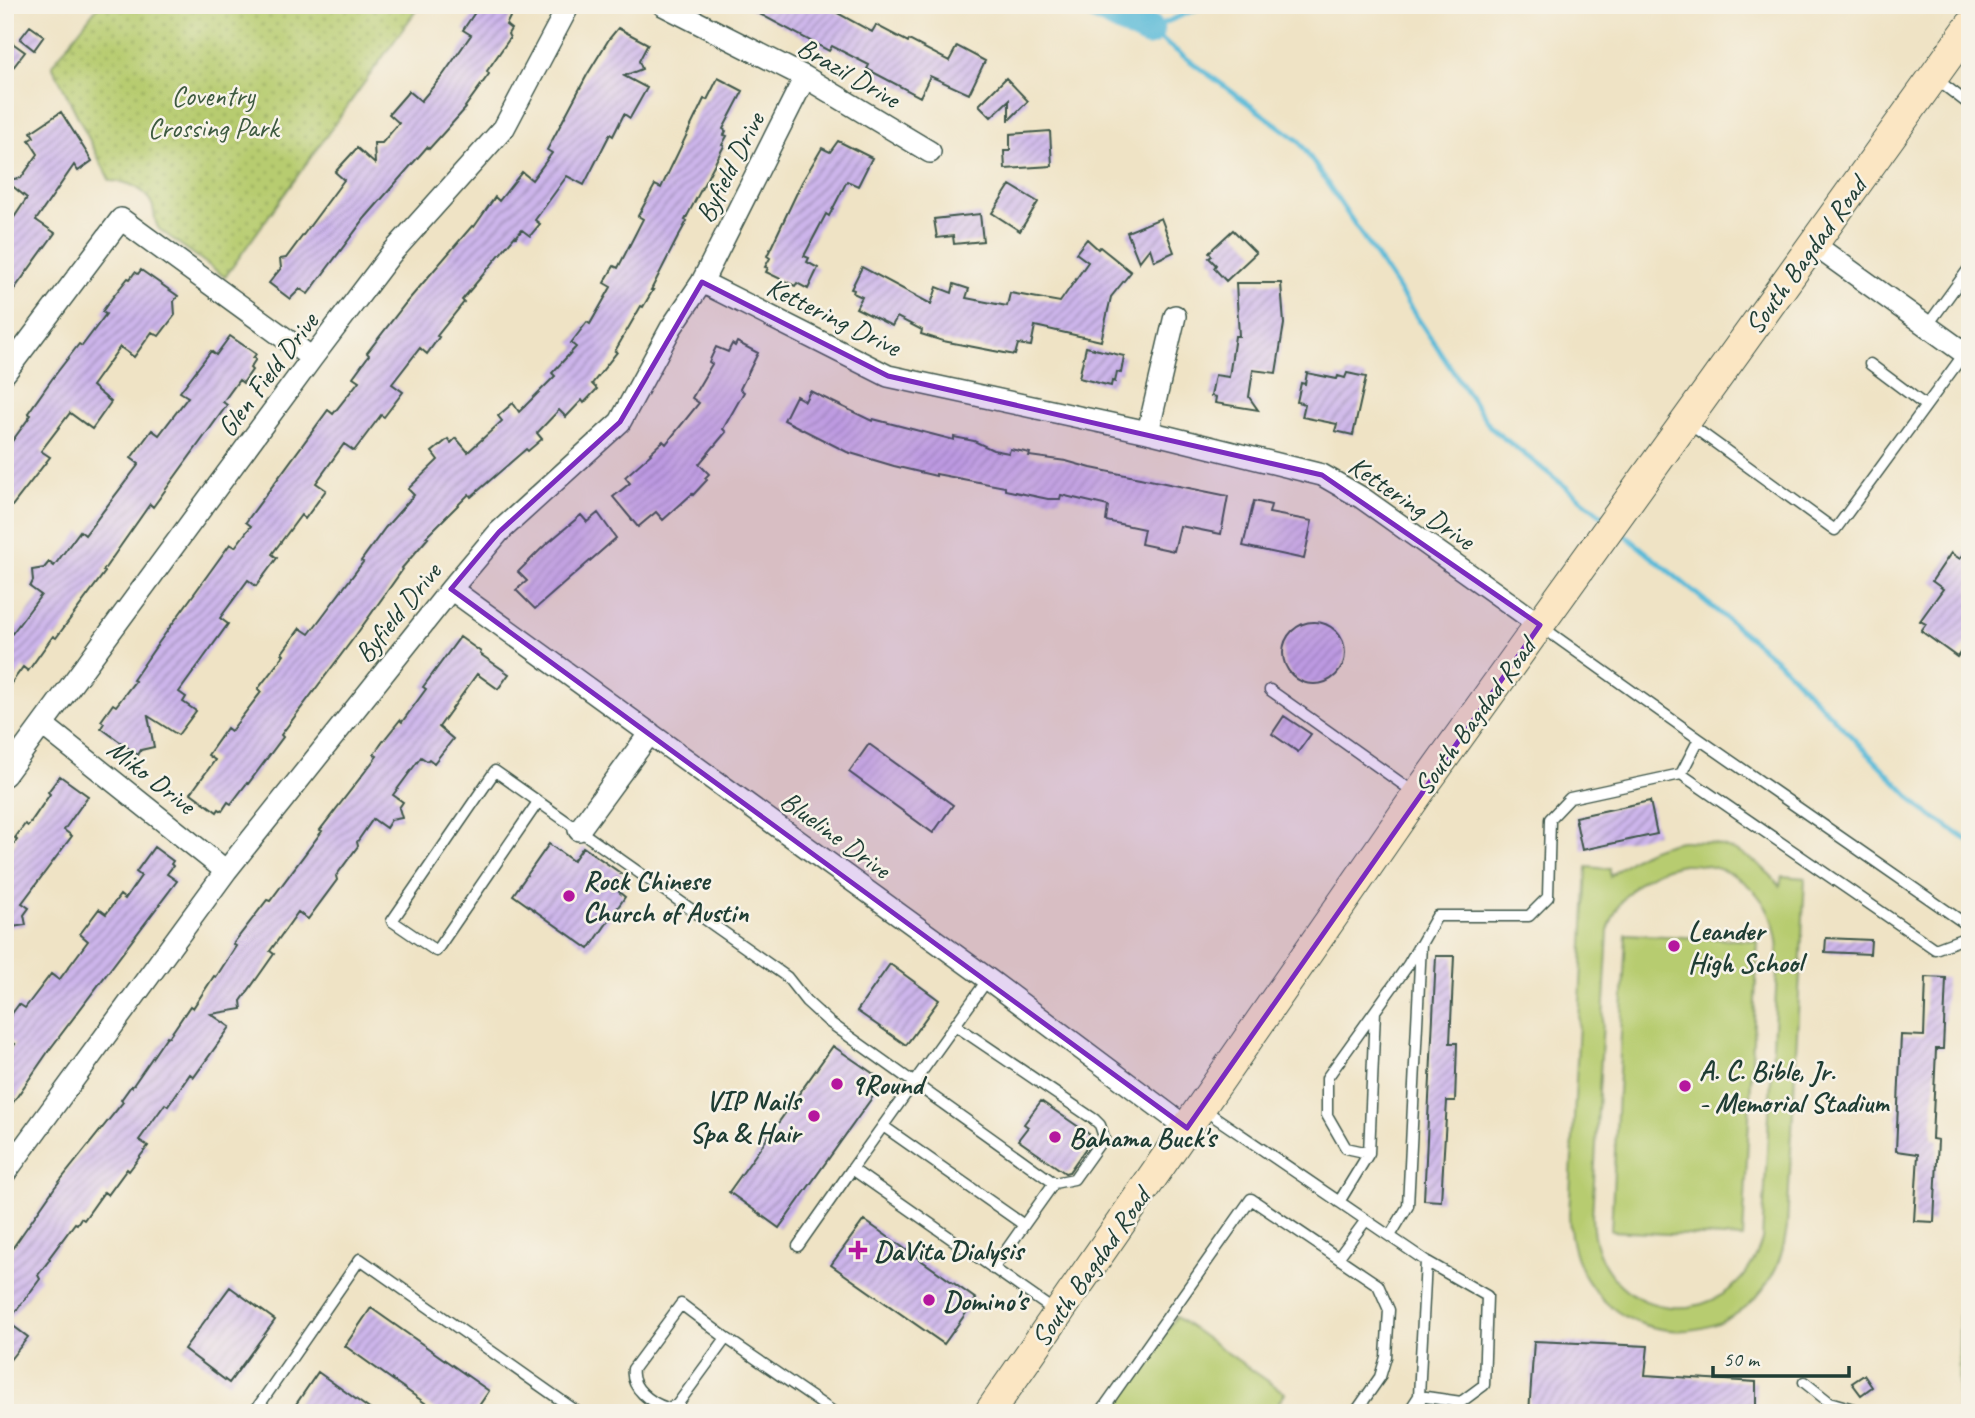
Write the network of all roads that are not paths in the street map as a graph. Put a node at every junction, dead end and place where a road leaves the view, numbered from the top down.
1 (569, 5) edge
2 (663, 5) edge
3 (1970, 26) edge
4 (805, 76) junction
5 (1934, 76) junction
6 (1970, 105) edge
7 (930, 152) dead end
8 (1814, 244) junction
9 (1970, 267) edge
10 (702, 282) junction
11 (1175, 316) dead end
12 (1927, 326) junction
13 (1967, 356) edge
14 (312, 358) junction
15 (1870, 364) dead end
16 (5, 373) edge
17 (1926, 406) junction
18 (1686, 421) junction
19 (1148, 432) junction
20 (451, 589) junction
21 (1539, 625) junction
22 (1270, 690) dead end
23 (43, 725) junction
24 (650, 733) junction
25 (1699, 739) junction
26 (1681, 774) junction
27 (5, 775) edge
28 (1417, 795) junction
29 (538, 802) junction
30 (579, 830) junction
31 (226, 871) junction
32 (1970, 927) edge
33 (1970, 936) edge
34 (1421, 944) junction
35 (988, 979) junction
36 (1375, 1011) junction
37 (955, 1025) junction
38 (914, 1083) junction
39 (1194, 1118) junction
40 (883, 1126) junction
41 (1369, 1153) junction
42 (852, 1169) junction
43 (5, 1173) edge
44 (1054, 1183) junction
45 (1339, 1202) junction
46 (1366, 1220) junction
47 (1024, 1225) junction
48 (1390, 1236) junction
49 (798, 1246) dead end
50 (1338, 1258) junction
51 (1426, 1261) junction
52 (993, 1269) junction
53 (1058, 1313) junction
54 (726, 1338) junction
55 (1804, 1382) dead end
56 (1419, 1396) junction
57 (258, 1413) edge
58 (579, 1413) edge
59 (835, 1413) edge
60 (989, 1413) edge
61 (1100, 1413) edge
62 (1355, 1413) edge
63 (1408, 1413) edge
64 (1420, 1413) edge
65 (1867, 1413) edge

1 - 14 street, Glen Field Drive
2 - 4 street, Brazil Drive
3 - 5 main road, South Bagdad Road
4 - 7 street, Brazil Drive
4 - 10 street, Byfield Drive
5 - 6 lane
5 - 8 main road, South Bagdad Road
8 - 12 street
8 - 18 main road, South Bagdad Road
9 - 12 lane
10 - 19 street, Kettering Drive
10 - 20 street, Byfield Drive
11 - 19 street
12 - 13 street
13 - 17 lane
14 - 16 street
14 - 23 street, Glen Field Drive
15 - 17 lane
17 - 18 lane
18 - 21 main road, South Bagdad Road
19 - 21 street, Kettering Drive
20 - 24 street, Blueline Drive
20 - 31 street, Byfield Drive
21 - 25 lane, Kettering Drive
21 - 28 main road, South Bagdad Road
22 - 28 lane
23 - 27 street, Glen Field Drive
23 - 31 street, Miko Drive
24 - 30 street
24 - 35 street, Blueline Drive
25 - 26 lane
25 - 32 lane, Kettering Drive
26 - 33 lane
26 - 34 lane
28 - 39 main road, South Bagdad Road
29 - 29 lane
29 - 30 lane
30 - 38 lane
31 - 43 street, Byfield Drive
34 - 36 lane
34 - 48 lane
35 - 37 lane
35 - 39 street, Blueline Drive
36 - 41 lane
36 - 41 lane
37 - 38 lane
37 - 44 lane
38 - 40 lane
38 - 44 lane
39 - 45 lane
39 - 53 main road, South Bagdad Road
40 - 42 lane
40 - 47 lane
41 - 45 lane
42 - 49 lane
42 - 52 lane
44 - 47 lane
45 - 46 lane
46 - 48 lane
46 - 50 lane
47 - 52 lane
48 - 51 lane
50 - 61 lane
50 - 62 lane
51 - 56 lane
51 - 56 lane
52 - 53 lane
53 - 60 main road, South Bagdad Road
54 - 54 lane
54 - 59 lane
55 - 65 lane
56 - 63 lane
56 - 64 lane
57 - 58 lane

